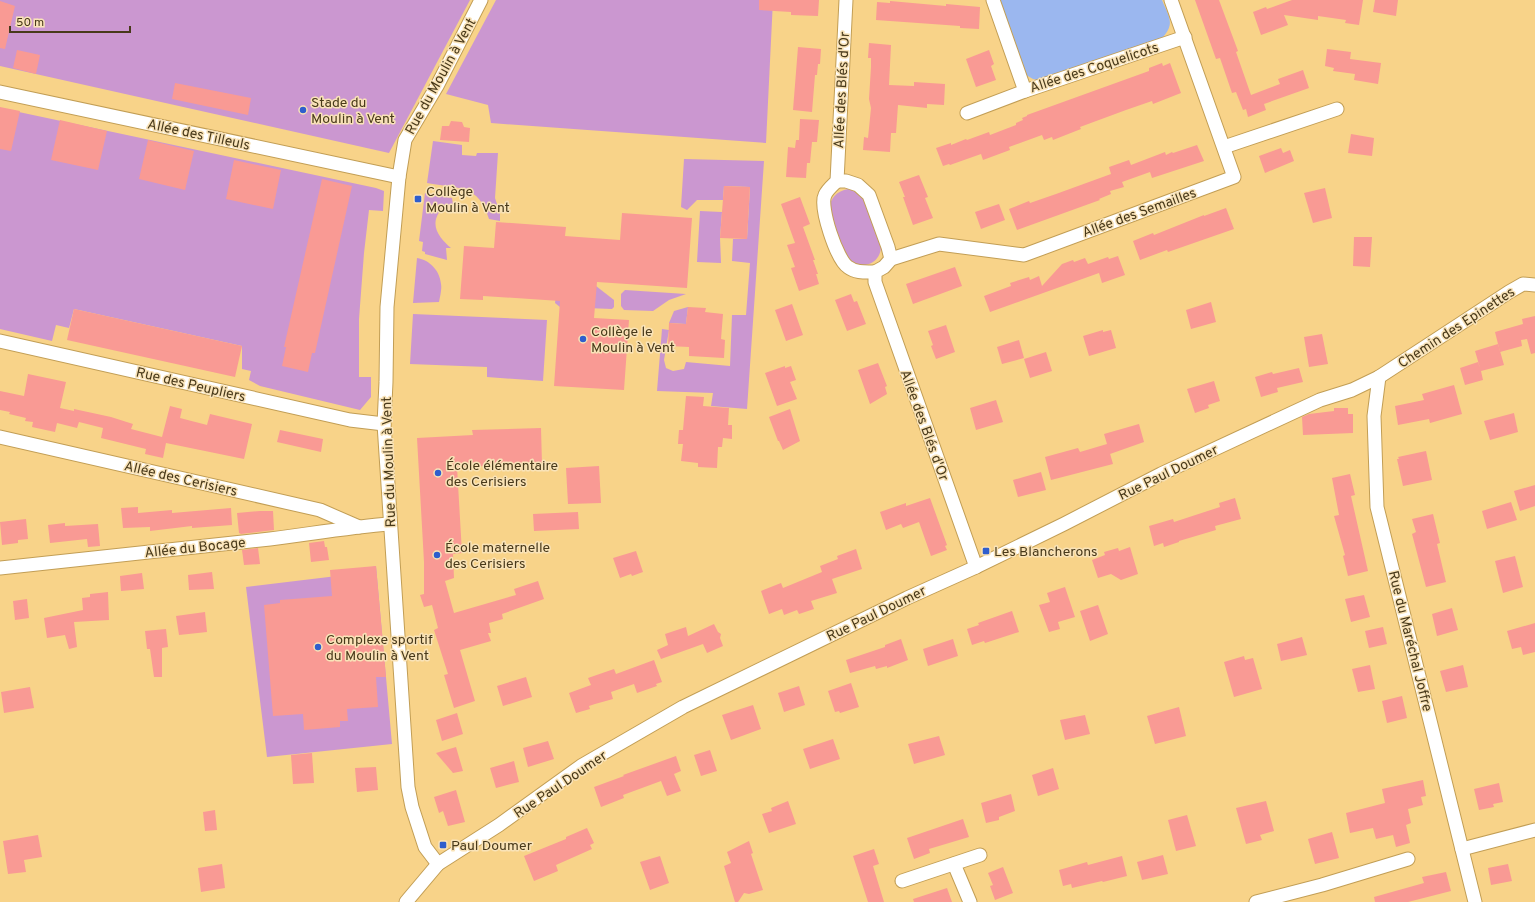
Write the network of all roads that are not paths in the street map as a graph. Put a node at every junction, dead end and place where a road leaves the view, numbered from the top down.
1 (481, 0) edge
2 (846, 0) edge
3 (993, 0) edge
4 (1171, 0) edge
5 (1185, 37) junction
6 (0, 92) edge
7 (1025, 92) junction
8 (1337, 109) dead end
9 (967, 113) dead end
10 (1224, 147) junction
11 (399, 177) junction
12 (837, 181) junction
13 (891, 259) junction
14 (875, 277) junction
15 (1535, 285) edge
16 (0, 341) edge
17 (1379, 377) junction
18 (384, 424) junction
19 (0, 437) edge
20 (390, 524) junction
21 (359, 527) junction
22 (976, 567) junction
23 (0, 568) edge
24 (1535, 830) edge
25 (1462, 849) junction
26 (980, 855) dead end
27 (1408, 859) dead end
28 (438, 864) junction
29 (954, 864) junction
30 (902, 881) dead end
31 (406, 902) edge
32 (970, 902) edge
33 (1256, 902) edge
34 (1475, 902) edge

1 - 11 street, Rue du Moulin à Vent
2 - 12 street, Allée des Blés d'Or
3 - 7 street, Allée des Coquelicots
4 - 5 street, Allée des Semailles
5 - 7 street, Allée des Coquelicots
5 - 10 street, Allée des Semailles
6 - 11 street, Allée des Tilleuls
7 - 9 street
8 - 10 street
10 - 13 street, Allée des Semailles
11 - 18 street, Rue du Moulin à Vent
12 - 13 street
12 - 14 street
13 - 14 street, Allée des Semailles
14 - 22 street, Allée des Blés d'Or
15 - 17 street, Chemin des Epinettes
16 - 18 street, Rue des Peupliers
17 - 22 street, Rue Paul Doumer
17 - 25 street, Rue du Maréchal Joffre
18 - 20 street, Rue du Moulin à Vent
19 - 21 street, Allée des Cerisiers
20 - 21 street, Allée du Bocage
20 - 28 street, Rue du Moulin à Vent
21 - 23 street, Allée du Bocage
22 - 28 street, Rue Paul Doumer
24 - 25 street
25 - 34 street, Rue du Maréchal Joffre
26 - 29 street
27 - 33 street
28 - 31 street, Rue Paul Doumer
29 - 30 street
29 - 32 street

